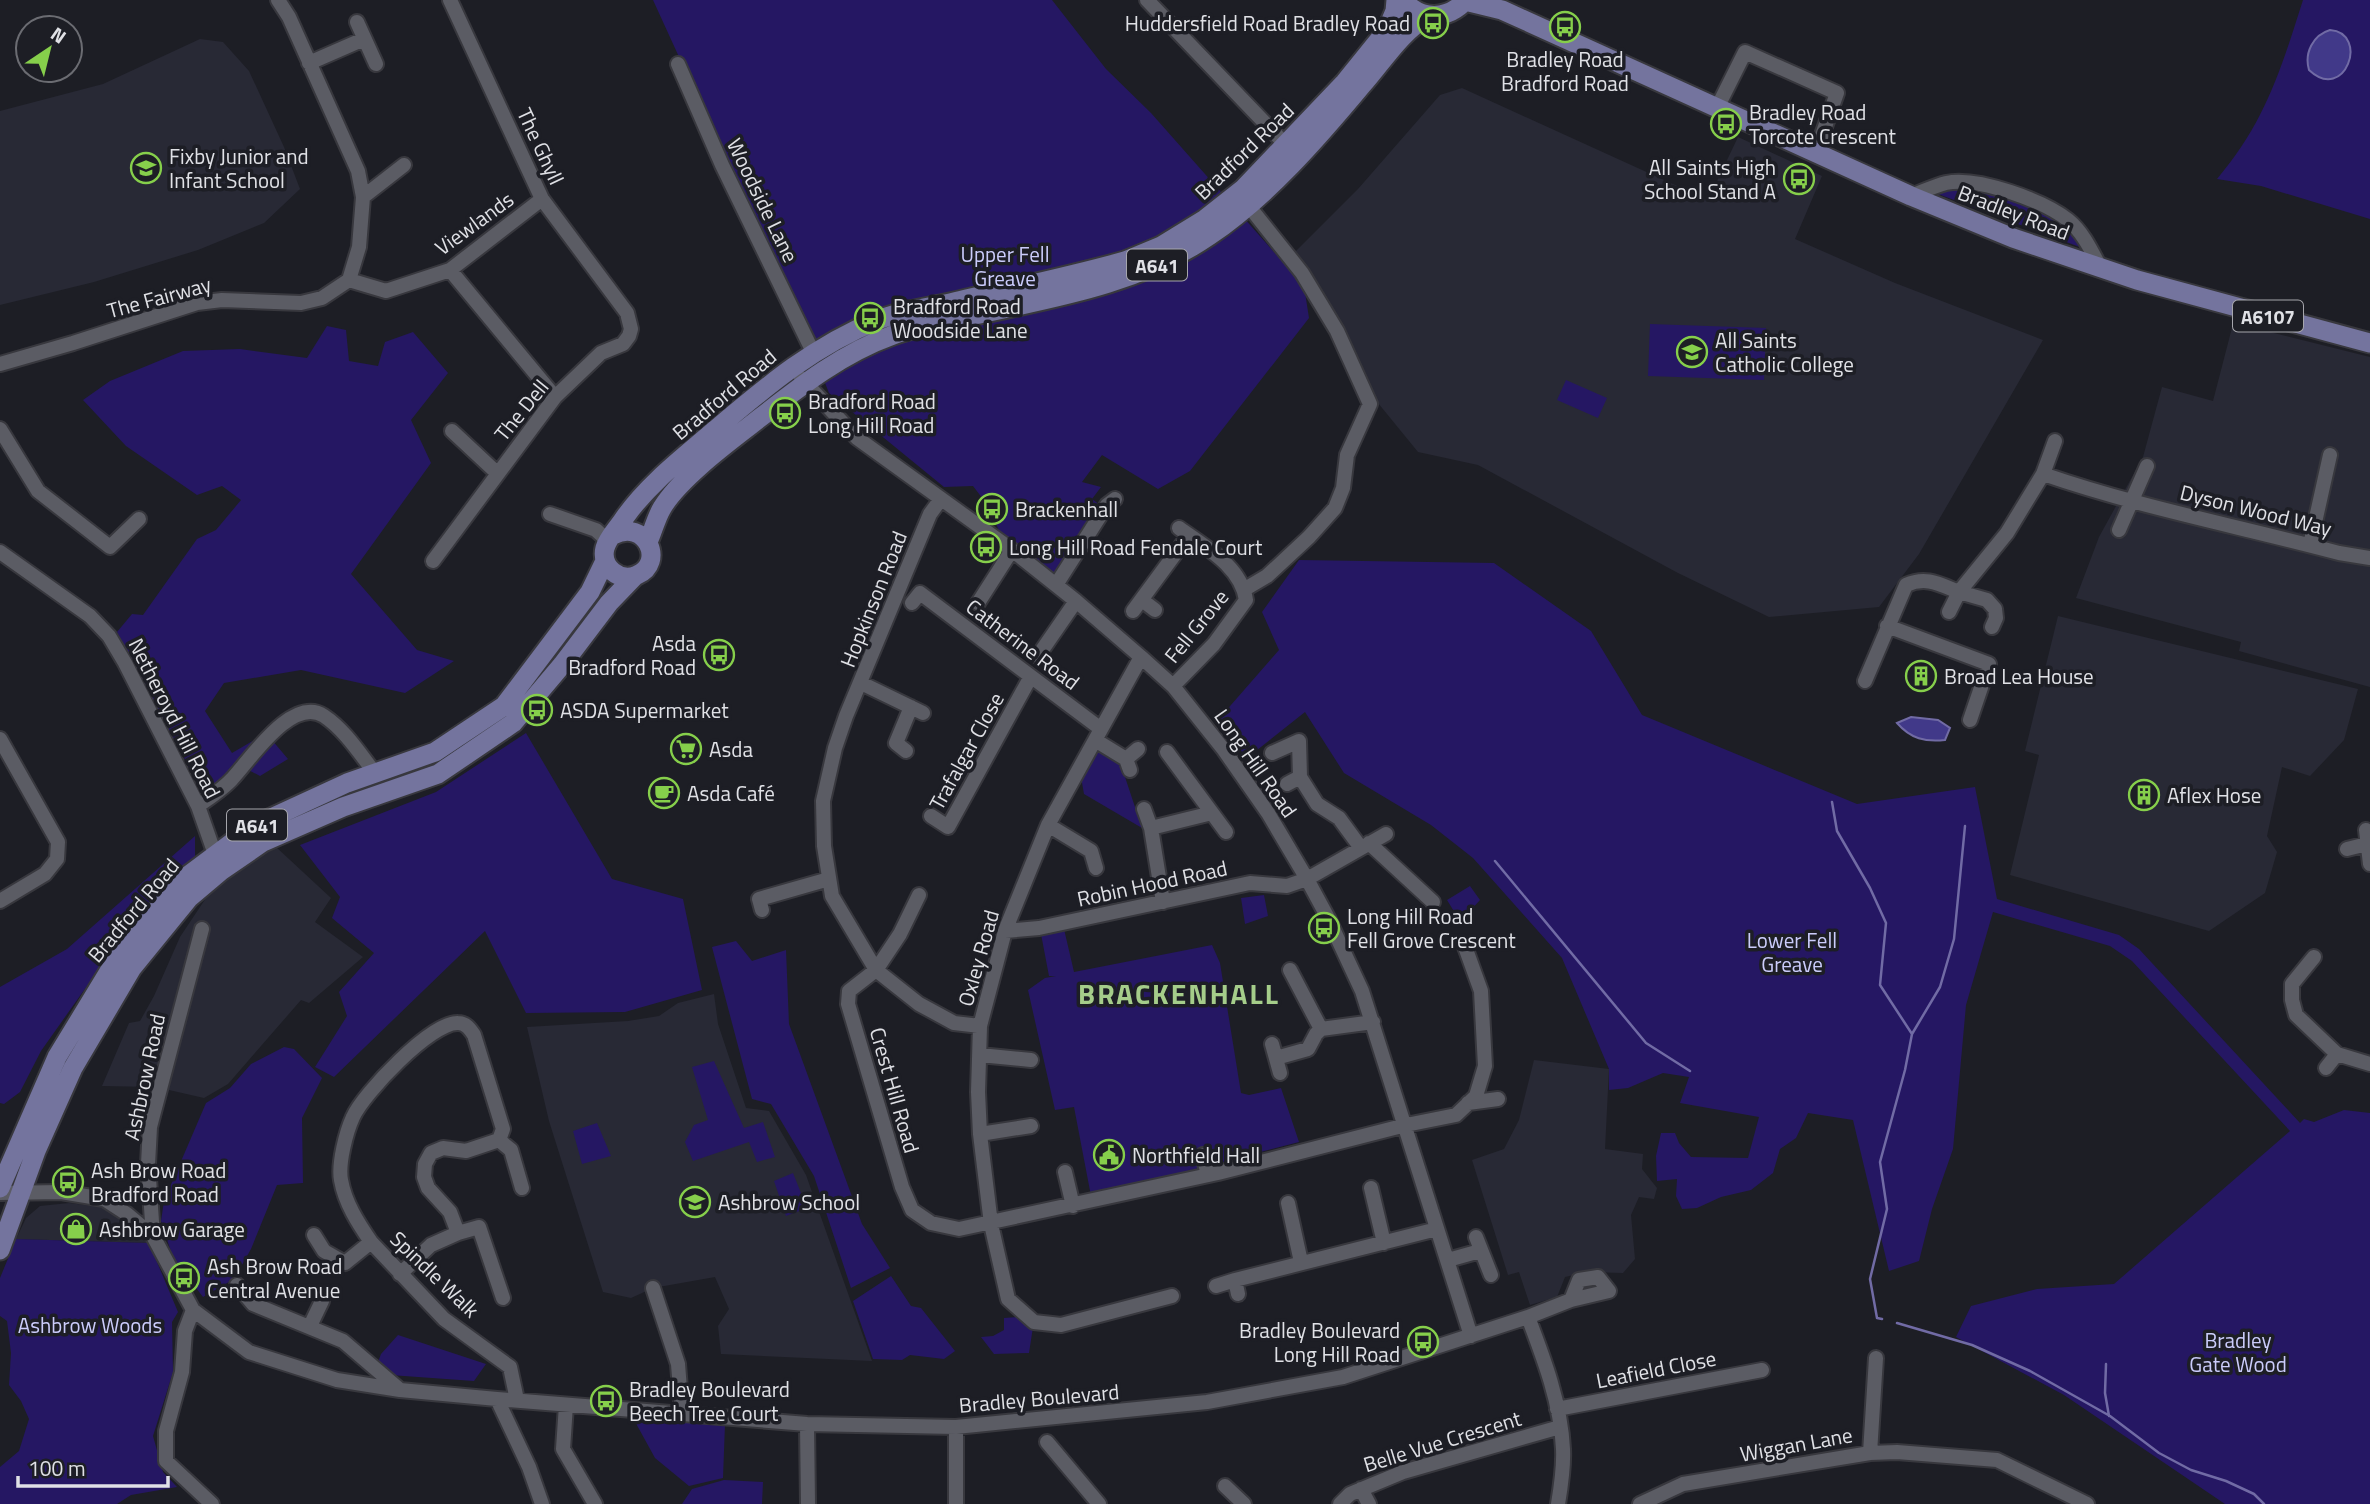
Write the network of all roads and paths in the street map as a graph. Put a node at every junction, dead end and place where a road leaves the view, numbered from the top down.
1 (278, 0) edge
2 (450, 0) edge
3 (1147, 0) edge
4 (1396, 0) edge
5 (1404, 0) edge
6 (1465, 1) edge
7 (1496, 5) edge
8 (1429, 16) junction
9 (357, 22) dead end
10 (364, 39) junction
11 (309, 63) junction
12 (376, 64) dead end
13 (678, 64) dead end
14 (1717, 108) junction
15 (1286, 145) junction
16 (1816, 152) junction
17 (404, 165) dead end
18 (1910, 196) junction
19 (363, 197) junction
20 (542, 199) junction
21 (1248, 205) junction
22 (2101, 269) junction
23 (450, 270) junction
24 (349, 280) junction
25 (615, 297) joint
26 (2370, 343) edge
27 (813, 352) junction
28 (0, 363) edge
29 (789, 369) junction
30 (806, 381) junction
31 (555, 397) junction
32 (0, 429) edge
33 (452, 431) dead end
34 (2055, 440) dead end
35 (2330, 454) dead end
36 (2147, 466) dead end
37 (498, 473) junction
38 (2043, 474) junction
39 (941, 499) junction
40 (2132, 500) junction
41 (1106, 501) dead end
42 (550, 514) dead end
43 (139, 519) dead end
44 (2119, 530) dead end
45 (648, 542) junction
46 (2310, 545) junction
47 (609, 546) junction
48 (1012, 550) junction
49 (0, 552) edge
50 (2370, 558) edge
51 (433, 561) dead end
52 (635, 576) junction
53 (903, 582) junction
54 (1056, 585) junction
55 (1245, 589) junction
56 (1959, 592) junction
57 (979, 594) dead end
58 (1076, 601) junction
59 (1155, 610) dead end
60 (1949, 612) dead end
61 (1888, 626) junction
62 (1992, 627) dead end
63 (1038, 656) dead end
64 (1141, 657) junction
65 (1030, 678) junction
66 (1865, 681) dead end
67 (1173, 686) junction
68 (858, 688) junction
69 (1970, 720) dead end
70 (1098, 734) junction
71 (0, 739) edge
72 (1138, 749) dead end
73 (906, 751) dead end
74 (1167, 751) dead end
75 (1272, 753) dead end
76 (375, 773) junction
77 (1300, 777) junction
78 (1286, 784) dead end
79 (198, 806) junction
80 (1144, 809) dead end
81 (1212, 813) junction
82 (931, 816) dead end
83 (1048, 825) junction
84 (1151, 828) junction
85 (1226, 832) dead end
86 (258, 834) junction
87 (1386, 834) dead end
88 (1365, 846) junction
89 (2347, 849) dead end
90 (218, 862) junction
91 (2370, 863) edge
92 (1096, 868) dead end
93 (829, 879) junction
94 (1307, 879) junction
95 (759, 900) dead end
96 (0, 901) edge
97 (1163, 902) junction
98 (1433, 902) dead end
99 (919, 904) dead end
100 (201, 929) dead end
101 (1005, 932) junction
102 (1464, 944) dead end
103 (2314, 957) dead end
104 (876, 970) junction
105 (1290, 970) dead end
106 (1373, 1022) junction
107 (980, 1027) junction
108 (1321, 1029) junction
109 (2337, 1054) junction
110 (980, 1055) junction
111 (1276, 1058) dead end
112 (1031, 1060) dead end
113 (2370, 1064) edge
114 (2326, 1068) dead end
115 (1498, 1099) dead end
116 (1468, 1104) junction
117 (1406, 1125) junction
118 (1031, 1126) dead end
119 (980, 1134) junction
120 (499, 1140) junction
121 (1203, 1155) dead end
122 (1157, 1170) dead end
123 (1208, 1175) junction
124 (1070, 1179) dead end
125 (1160, 1186) junction
126 (522, 1188) dead end
127 (1371, 1188) dead end
128 (0, 1191) edge
129 (21, 1194) junction
130 (1288, 1203) dead end
131 (1073, 1206) junction
132 (991, 1224) junction
133 (1437, 1229) junction
134 (458, 1233) junction
135 (314, 1235) dead end
136 (153, 1236) junction
137 (371, 1242) junction
138 (1384, 1243) junction
139 (0, 1250) edge
140 (1448, 1260) junction
141 (1301, 1262) junction
142 (400, 1274) junction
143 (1491, 1275) dead end
144 (237, 1285) dead end
145 (1216, 1286) dead end
146 (653, 1288) dead end
147 (1171, 1296) dead end
148 (503, 1298) dead end
149 (1571, 1300) dead end
150 (321, 1301) dead end
151 (193, 1310) junction
152 (1528, 1317) junction
153 (310, 1326) junction
154 (1471, 1336) junction
155 (1876, 1358) dead end
156 (1762, 1370) dead end
157 (401, 1390) junction
158 (497, 1399) junction
159 (517, 1401) junction
160 (566, 1405) junction
161 (1558, 1409) junction
162 (682, 1414) junction
163 (807, 1424) junction
164 (956, 1427) junction
165 (1560, 1427) junction
166 (1048, 1442) dead end
167 (1870, 1452) junction
168 (1225, 1486) dead end
169 (1361, 1489) junction
170 (212, 1504) edge
171 (542, 1504) edge
172 (595, 1504) edge
173 (808, 1504) edge
174 (956, 1504) edge
175 (1099, 1504) edge
176 (1244, 1504) edge
177 (1340, 1504) edge
178 (1369, 1504) edge
179 (1558, 1504) edge
180 (1640, 1504) edge
181 (2087, 1504) edge

1 - 11 street
2 - 20 street, The Ghyll
3 - 15 street
4 - 15 main road, Bradford Road / A641
5 - 8 main road
6 - 7 main road, Bradley Road / A6107
6 - 8 main road, A641
7 - 14 main road, Bradley Road / A6107
8 - 21 main road, Bradford Road / A641
9 - 10 street
10 - 11 street
10 - 12 street
11 - 19 street
13 - 27 street, Woodside Lane
14 - 16 main road, Bradley Road / A6107
14 - 16 street
15 - 27 main road, Bradford Road / A641
16 - 18 main road, Bradley Road / A6107
17 - 19 street
18 - 22 main road, Bradley Road / A6107
18 - 22 street, Bradley Road
19 - 24 street
20 - 23 street, Viewlands
20 - 25 street, The Ghyll
21 - 30 main road, Bradford Road / A641
21 - 55 street, Fell Grove
22 - 26 main road, Bradley Road / A6107
23 - 24 street, Viewlands
23 - 31 street
24 - 28 street, The Fairway
25 - 31 street, The Dell
27 - 29 main road, Bradford Road / A641
29 - 30 street, Long Hill Road
29 - 47 main road, Bradford Road / A641
30 - 39 street, Long Hill Road
30 - 45 main road, Bradford Road / A641
31 - 37 street, The Dell
32 - 43 street
33 - 37 street
34 - 38 street
35 - 46 street
36 - 40 street
37 - 51 street, The Dell
38 - 40 street, Dyson Wood Way
38 - 56 street
39 - 48 street, Long Hill Road
39 - 53 street, Hopkinson Road
40 - 44 street
40 - 46 street, Dyson Wood Way
41 - 54 street
42 - 47 street
45 - 47 main road
45 - 52 main road, Bradford Road
46 - 50 street, Dyson Wood Way
47 - 52 main road
47 - 76 main road, Bradford Road / A641
48 - 54 street, Long Hill Road
48 - 57 street
49 - 79 street, Netheroyd Hill Road
52 - 86 main road, Bradford Road / A641
53 - 65 street, Catherine Road
53 - 68 street, Hopkinson Road
54 - 58 street, Long Hill Road
55 - 59 street, Fell Grove
55 - 67 street, Fell Grove
56 - 60 street
56 - 61 street
56 - 62 street
58 - 63 street
58 - 64 street, Long Hill Road
61 - 66 street
61 - 69 street
64 - 67 street, Long Hill Road
64 - 70 street, Oxley Road
65 - 70 street, Catherine Road
65 - 82 street, Trafalgar Close
67 - 94 street, Long Hill Road
68 - 73 street
68 - 93 street, Hopkinson Road
70 - 72 street, Catherine Road
70 - 83 street, Oxley Road
71 - 96 street
74 - 81 street
75 - 77 street
76 - 79 street
76 - 86 main road, Bradford Road / A641
77 - 78 street
77 - 88 street
79 - 90 street, Netheroyd Hill Road
80 - 84 street
81 - 84 street
81 - 85 street
83 - 92 street
83 - 101 street, Oxley Road
84 - 97 street
86 - 90 main road, Bradford Road / A641
87 - 88 street, Robin Hood Road
88 - 94 street, Robin Hood Road
88 - 98 street
89 - 91 street
90 - 128 main road, Bradford Road / A641
90 - 129 main road, Bradford Road / A641
93 - 95 street
93 - 104 street, Hopkinson Road
94 - 97 street, Robin Hood Road
94 - 106 street, Long Hill Road
97 - 101 street, Robin Hood Road
99 - 104 street, Crest Hill Road
100 - 136 street, Ashbrow Road
101 - 107 street, Oxley Road
102 - 116 street
103 - 109 street
104 - 107 street, Hopkinson Road
104 - 132 street, Crest Hill Road
105 - 108 street
106 - 108 street
106 - 117 street, Long Hill Road
107 - 110 street, Oxley Road
108 - 111 street
109 - 113 street
109 - 114 street
110 - 112 street
110 - 119 street, Oxley Road
115 - 116 street, Crest Hill Road
116 - 117 street, Crest Hill Road
117 - 123 street, Crest Hill Road
117 - 133 street, Long Hill Road
118 - 119 street
119 - 132 street, Oxley Road
120 - 126 street
120 - 134 street
120 - 137 street, Spindle Walk
121 - 123 street
122 - 125 street
123 - 125 street, Crest Hill Road
124 - 131 street
125 - 131 street, Crest Hill Road
127 - 138 street
128 - 129 street, Ashbrow Road
129 - 136 street, Ashbrow Road
129 - 139 main road, A641
130 - 141 street
131 - 132 street, Crest Hill Road
132 - 147 street, Oxley Road
133 - 138 street
133 - 140 street, Long Hill Road
134 - 142 street
134 - 148 street
135 - 137 street, Spindle Walk
136 - 151 street, Ashbrow Road
137 - 142 street, Spindle Walk
138 - 141 street
140 - 143 street
140 - 154 street, Long Hill Road
141 - 145 street
142 - 159 street, Spindle Walk
144 - 153 street
146 - 162 street
149 - 152 street, Bradley Boulevard
150 - 153 street
151 - 157 street, Ashbrow Road
151 - 170 street
152 - 154 street, Bradley Boulevard
152 - 161 street
153 - 157 street
154 - 164 street, Bradley Boulevard
155 - 167 street, Wiggan Lane
156 - 161 street, Leafield Close
157 - 158 street, Ashbrow Road
158 - 159 street, Bradley Boulevard
158 - 171 street
159 - 160 street, Bradley Boulevard
160 - 162 street, Bradley Boulevard
160 - 172 street
161 - 165 street
162 - 163 street, Bradley Boulevard
163 - 164 street, Bradley Boulevard
163 - 173 street
164 - 174 street
165 - 169 street, Belle Vue Crescent
165 - 179 street
166 - 175 street
167 - 180 street, Wiggan Lane
167 - 181 street
168 - 176 street
169 - 177 street, Belle Vue Crescent
169 - 178 street

